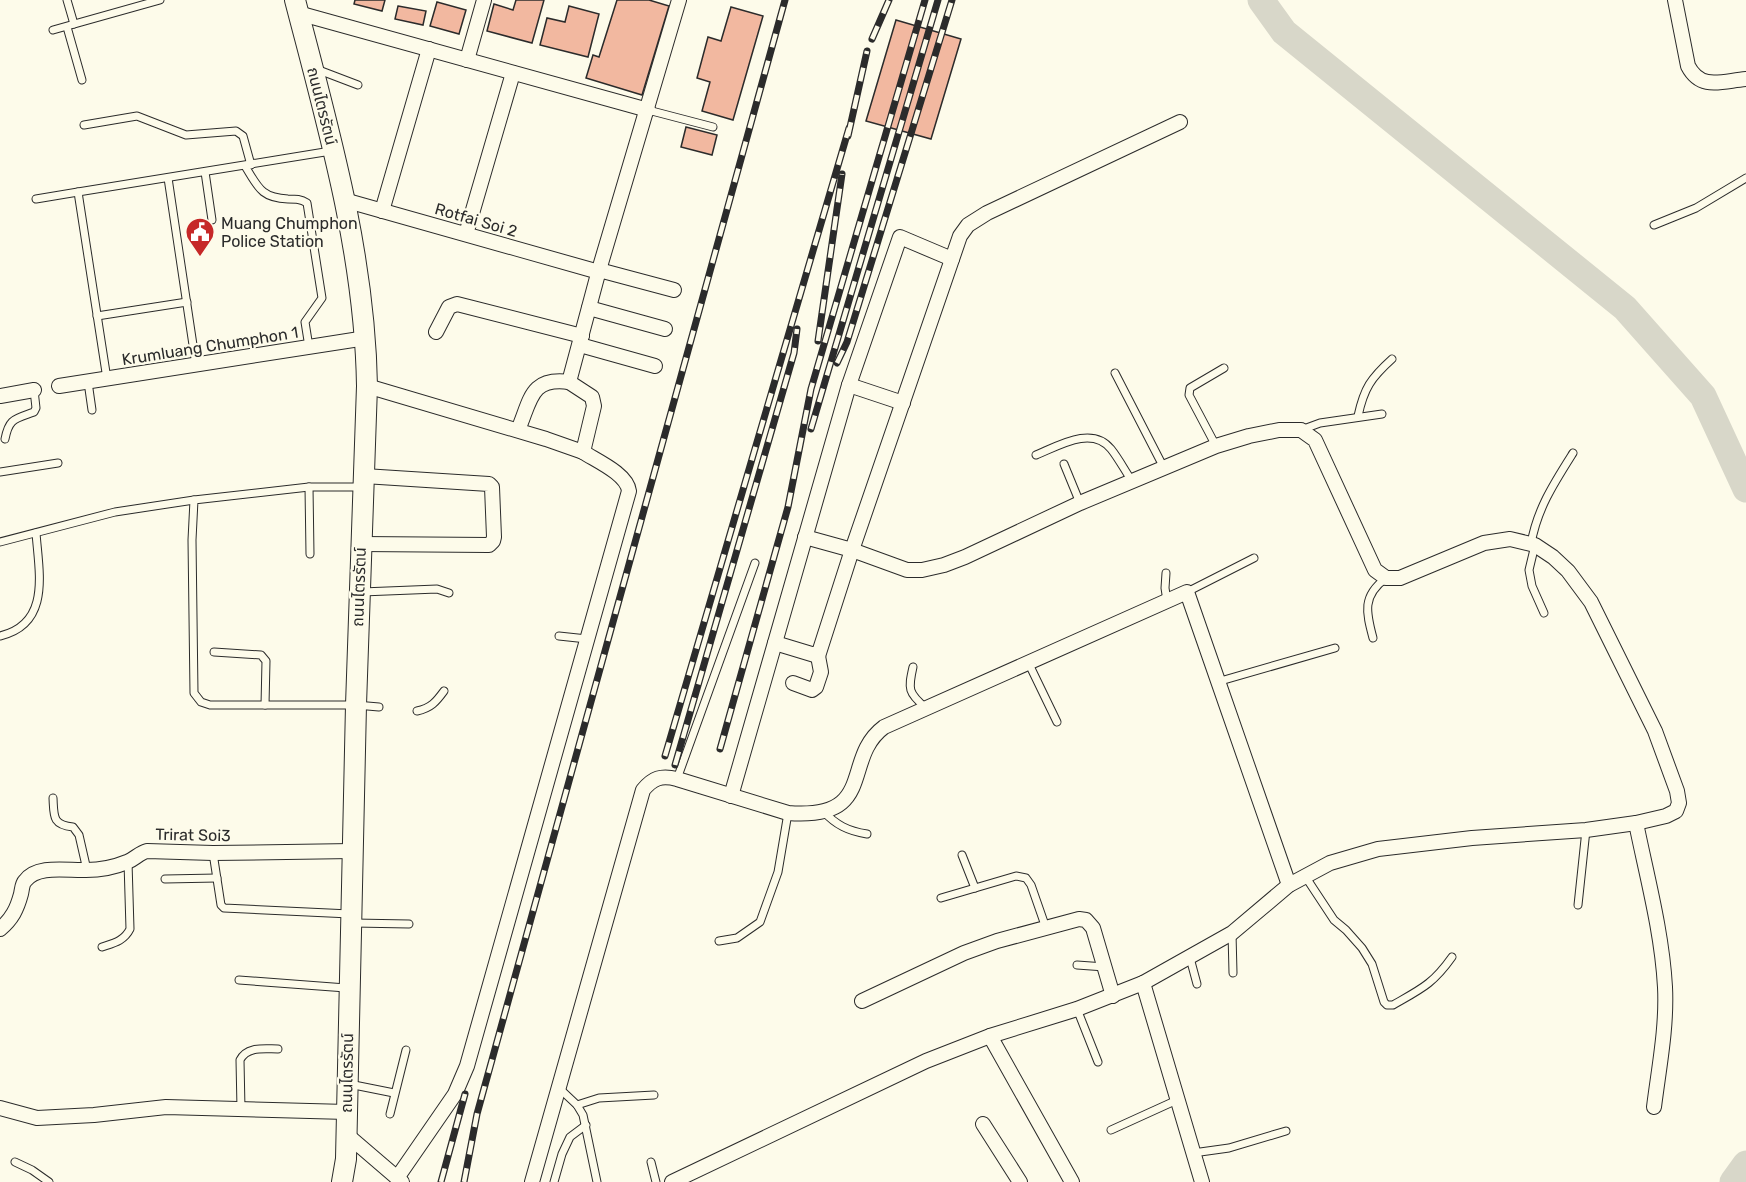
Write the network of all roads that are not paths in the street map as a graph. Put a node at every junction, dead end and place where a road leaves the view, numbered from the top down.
1 (67, 0) edge
2 (160, 0) edge
3 (484, 0) edge
4 (679, 0) edge
5 (1675, 0) edge
6 (296, 7) edge
7 (70, 26) junction
8 (53, 30) dead end
9 (429, 49) junction
10 (467, 60) junction
11 (313, 68) junction
12 (513, 73) junction
13 (1746, 79) edge
14 (82, 80) dead end
15 (358, 85) dead end
16 (648, 110) junction
17 (1180, 122) dead end
18 (84, 125) dead end
19 (713, 127) dead end
20 (333, 150) junction
21 (248, 165) junction
22 (205, 172) junction
23 (168, 178) junction
24 (1746, 178) edge
25 (78, 192) junction
26 (36, 199) dead end
27 (344, 200) junction
28 (382, 211) junction
29 (212, 220) dead end
30 (1654, 225) dead end
31 (466, 234) junction
32 (952, 259) junction
33 (599, 271) junction
34 (674, 290) dead end
35 (187, 302) junction
36 (589, 308) junction
37 (97, 316) junction
38 (665, 329) dead end
39 (436, 332) dead end
40 (366, 338) junction
41 (581, 341) junction
42 (309, 347) junction
43 (1392, 359) dead end
44 (196, 365) junction
45 (655, 366) dead end
46 (1224, 368) dead end
47 (1115, 373) dead end
48 (107, 379) junction
49 (569, 381) junction
50 (88, 382) junction
51 (849, 385) junction
52 (59, 386) dead end
53 (367, 386) junction
54 (34, 390) joint
55 (0, 396) edge
56 (903, 403) junction
57 (93, 410) dead end
58 (1382, 414) dead end
59 (1358, 416) junction
60 (518, 430) junction
61 (1301, 430) junction
62 (5, 439) dead end
63 (1216, 447) junction
64 (583, 452) junction
65 (1573, 453) dead end
66 (1036, 455) dead end
67 (58, 463) dead end
68 (1064, 464) dead end
69 (1164, 468) junction
70 (0, 472) edge
71 (364, 481) junction
72 (1132, 481) junction
73 (309, 487) junction
74 (194, 500) junction
75 (1080, 503) junction
76 (36, 533) junction
77 (805, 537) junction
78 (0, 543) edge
79 (361, 544) junction
80 (1533, 545) junction
81 (852, 550) junction
82 (310, 554) dead end
83 (1254, 558) dead end
84 (754, 562) dead end
85 (1166, 573) dead end
86 (1386, 578) junction
87 (359, 592) junction
88 (1187, 592) junction
89 (449, 593) dead end
90 (1167, 601) junction
91 (1544, 613) dead end
92 (0, 636) edge
93 (559, 636) dead end
94 (1373, 638) dead end
95 (587, 639) junction
96 (775, 643) junction
97 (1335, 648) dead end
98 (214, 652) dead end
99 (818, 656) junction
100 (1028, 662) junction
101 (913, 667) dead end
102 (1217, 682) junction
103 (793, 683) dead end
104 (444, 691) dead end
105 (265, 705) junction
106 (356, 705) junction
107 (379, 707) dead end
108 (926, 708) junction
109 (417, 711) dead end
110 (1057, 722) dead end
111 (677, 779) junction
112 (731, 796) junction
113 (53, 798) dead end
114 (823, 811) junction
115 (788, 813) junction
116 (1636, 823) junction
117 (1586, 830) junction
118 (867, 834) dead end
119 (352, 851) junction
120 (213, 853) junction
121 (962, 855) dead end
122 (129, 861) junction
123 (87, 870) junction
124 (1305, 876) junction
125 (217, 878) junction
126 (165, 879) dead end
127 (1289, 885) junction
128 (975, 888) junction
129 (941, 898) dead end
130 (1578, 905) dead end
131 (350, 918) junction
132 (409, 924) dead end
133 (1046, 928) junction
134 (0, 929) edge
135 (1232, 933) junction
136 (719, 941) dead end
137 (102, 947) dead end
138 (1452, 957) dead end
139 (1190, 958) junction
140 (1077, 965) dead end
141 (1105, 967) junction
142 (1233, 973) dead end
143 (239, 980) dead end
144 (1143, 983) junction
145 (1197, 984) dead end
146 (349, 988) junction
147 (1113, 996) junction
148 (862, 1001) dead end
149 (1077, 1009) junction
150 (990, 1036) junction
151 (278, 1049) dead end
152 (406, 1050) dead end
153 (1098, 1062) dead end
154 (347, 1084) junction
155 (558, 1088) junction
156 (394, 1094) junction
157 (654, 1095) dead end
158 (1177, 1100) junction
159 (577, 1105) junction
160 (1654, 1107) dead end
161 (0, 1108) edge
162 (241, 1109) junction
163 (346, 1112) junction
164 (390, 1114) dead end
165 (983, 1124) dead end
166 (586, 1125) junction
167 (1111, 1130) dead end
168 (1286, 1131) dead end
169 (346, 1134) junction
170 (1193, 1153) junction
171 (15, 1162) dead end
172 (651, 1162) dead end
173 (400, 1180) edge
174 (49, 1182) edge
175 (342, 1182) edge
176 (532, 1182) edge
177 (554, 1182) edge
178 (597, 1182) edge
179 (656, 1182) edge
180 (672, 1182) edge
181 (1020, 1182) edge
182 (1072, 1182) edge
183 (1202, 1182) edge

1 - 7 lane
2 - 7 lane
3 - 10 street
4 - 16 street
5 - 13 street
6 - 9 street
6 - 11 main road, ถนนไตรรัตน์
7 - 8 lane
7 - 14 lane
9 - 10 street
9 - 28 street
10 - 12 street
11 - 15 lane
11 - 20 main road, ถนนไตรรัตน์
12 - 16 street
12 - 31 street
16 - 19 lane
16 - 33 street
17 - 32 street
18 - 21 lane
20 - 21 lane
20 - 27 main road, ถนนไตรรัตน์
21 - 22 lane
21 - 42 lane
22 - 23 lane
22 - 29 lane
23 - 25 lane
23 - 35 lane
24 - 30 lane
25 - 26 lane
25 - 37 lane
27 - 28 street, Rotfai Soi 2
27 - 40 main road, ถนนไตรรัตน์
28 - 31 street, Rotfai Soi 2
31 - 33 street, Rotfai Soi 2
32 - 51 street
32 - 56 street
33 - 34 street, Rotfai Soi 2
33 - 36 street
35 - 37 lane
35 - 44 lane
36 - 38 street
36 - 41 street
37 - 48 lane
39 - 41 street
40 - 42 street, Krumluang Chumphon 1
40 - 53 main road, ถนนไตรรัตน์
41 - 45 street
41 - 49 street
42 - 44 street, Krumluang Chumphon 1
43 - 59 lane
44 - 48 street, Krumluang Chumphon 1
46 - 63 lane
47 - 69 lane
48 - 50 street, Krumluang Chumphon 1
49 - 60 street
49 - 64 street
50 - 52 street, Krumluang Chumphon 1
50 - 57 lane
51 - 56 street
51 - 77 street
53 - 60 street
53 - 71 main road, ถนนไตรรัตน์
54 - 55 street
54 - 62 lane
56 - 81 street
58 - 59 lane
59 - 61 lane
60 - 64 street
61 - 63 street
61 - 86 street
63 - 69 street
64 - 95 street
65 - 80 lane
66 - 72 lane
67 - 70 lane
68 - 75 lane
69 - 72 street
71 - 73 lane
71 - 79 main road, ถนนไตรรัตน์
71 - 79 street
72 - 75 street
73 - 74 lane
73 - 82 lane
74 - 76 lane
74 - 105 lane
75 - 81 street
76 - 78 lane
76 - 92 lane
77 - 81 street
77 - 96 street
79 - 87 main road, ถนนไตรรัตน์
80 - 86 street
80 - 91 lane
80 - 116 street
81 - 99 street
83 - 88 lane
84 - 111 lane
85 - 90 lane
86 - 94 lane
87 - 89 lane
87 - 106 main road, ถนนไตรรัตน์
88 - 90 street
88 - 102 street
90 - 100 street
93 - 95 lane
95 - 173 street
96 - 99 street
96 - 112 street
97 - 102 lane
98 - 105 lane
99 - 103 street
100 - 108 street
100 - 110 lane
101 - 108 lane
102 - 127 street
104 - 109 lane
105 - 106 lane
106 - 107 lane
106 - 119 main road, ถนนไตรรัตน์
108 - 114 street
111 - 112 street
111 - 155 street
112 - 115 street
113 - 123 lane
114 - 115 street
114 - 118 lane
115 - 136 lane
116 - 117 street
116 - 160 street
117 - 124 street
117 - 130 lane
119 - 120 street, Trirat Soi3
119 - 131 main road, ถนนไตรรัตน์
120 - 122 street, Trirat Soi3
120 - 125 lane
121 - 128 lane
122 - 123 street, Trirat Soi3
122 - 137 lane
123 - 134 street, Trirat Soi3
124 - 127 street
124 - 138 lane
125 - 126 lane
125 - 131 lane
127 - 135 street
128 - 129 lane
128 - 133 lane
131 - 132 lane
131 - 146 main road, ถนนไตรรัตน์
133 - 141 street
133 - 148 street
135 - 139 street
135 - 142 lane
139 - 144 street
139 - 145 lane
140 - 141 lane
141 - 147 street
143 - 146 lane
144 - 147 street
144 - 158 street
146 - 154 main road, ถนนไตรรัตน์
147 - 149 street
149 - 150 street
149 - 153 lane
150 - 180 street
150 - 182 street
151 - 162 lane
152 - 156 lane
154 - 156 lane
154 - 163 main road, ถนนไตรรัตน์
155 - 159 lane
155 - 176 street
156 - 164 lane
157 - 159 lane
158 - 167 lane
158 - 170 street
159 - 166 lane
161 - 162 street
162 - 163 street
163 - 169 main road, ถนนไตรรัตน์
165 - 181 street
166 - 177 lane
166 - 178 lane
168 - 170 lane
169 - 173 street
169 - 175 main road, ถนนไตรรัตน์
170 - 183 street
171 - 174 lane
172 - 179 lane

